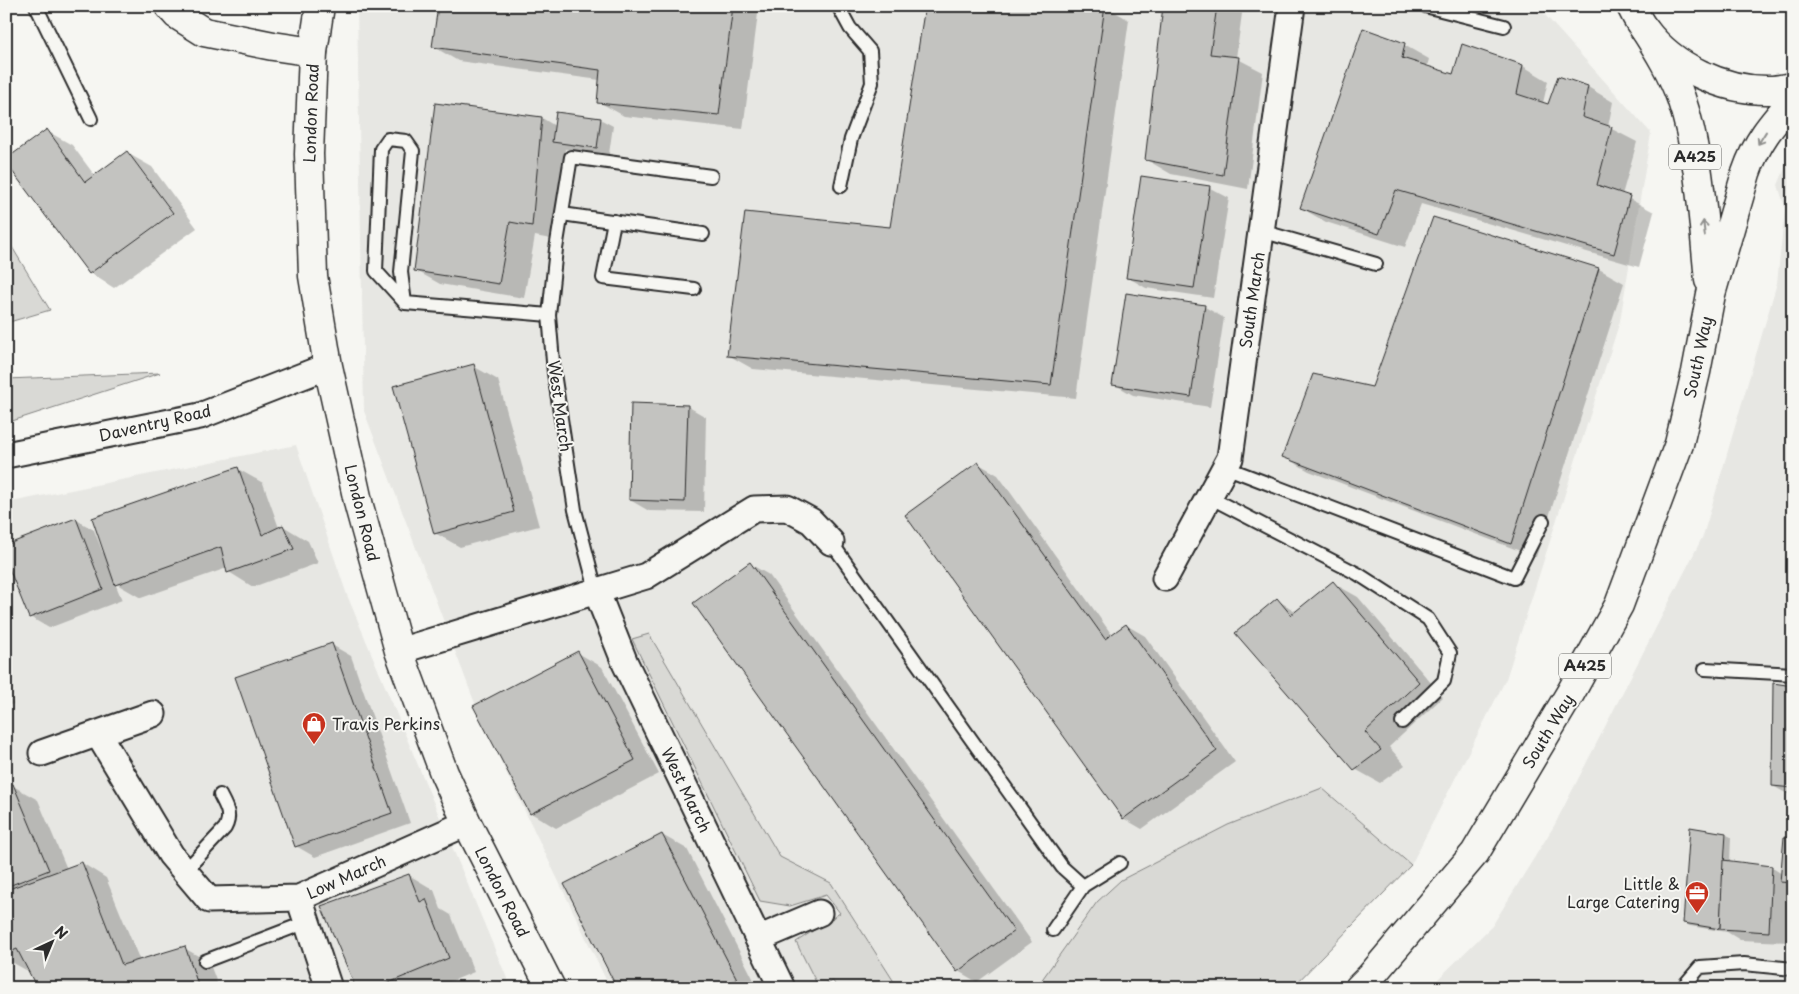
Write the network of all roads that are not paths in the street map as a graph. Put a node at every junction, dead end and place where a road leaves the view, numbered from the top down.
1 (36, 6) edge
2 (169, 6) edge
3 (320, 6) edge
4 (838, 6) edge
5 (1292, 6) edge
6 (1425, 6) edge
7 (1631, 6) edge
8 (1504, 26) dead end
9 (1645, 30) junction
10 (313, 52) junction
11 (1793, 87) edge
12 (1793, 100) edge
13 (91, 119) dead end
14 (711, 176) dead end
15 (841, 186) dead end
16 (562, 214) junction
17 (614, 221) junction
18 (1261, 231) junction
19 (702, 234) dead end
20 (1376, 264) dead end
21 (694, 289) dead end
22 (1711, 294) junction
23 (405, 303) junction
24 (549, 315) junction
25 (328, 366) junction
26 (6, 455) edge
27 (1225, 467) junction
28 (1209, 497) junction
29 (1543, 521) dead end
30 (831, 542) joint
31 (1165, 578) dead end
32 (596, 590) junction
33 (399, 651) junction
34 (1705, 669) dead end
35 (1793, 674) edge
36 (154, 714) dead end
37 (1402, 722) dead end
38 (98, 734) junction
39 (42, 753) dead end
40 (220, 795) dead end
41 (467, 823) junction
42 (1120, 863) dead end
43 (185, 871) junction
44 (1083, 886) junction
45 (299, 898) junction
46 (819, 913) dead end
47 (307, 922) junction
48 (1053, 930) dead end
49 (758, 940) junction
50 (205, 960) dead end
51 (1793, 969) edge
52 (329, 988) edge
53 (551, 988) edge
54 (782, 988) edge
55 (1359, 988) edge
56 (1682, 988) edge

1 - 13 lane
2 - 10 main road
3 - 10 main road, London Road
4 - 15 lane
5 - 18 street, South March
6 - 8 lane
7 - 9 main road
9 - 11 main road
22 -> 9 main road, South Way / A425
10 - 25 main road, London Road
12 -> 22 main road, South Way / A425
14 - 16 lane, West March
16 - 17 lane
16 - 24 lane, West March
17 - 19 lane
17 - 21 lane
18 - 20 lane
18 - 27 street, South March
22 - 55 main road, South Way / A425
23 - 23 lane
23 - 24 lane
24 - 32 lane, West March
25 - 26 street, Daventry Road
25 - 33 main road, London Road
27 - 28 street, South March
27 - 29 lane
28 - 31 street, South March
28 - 37 lane
30 - 32 street
30 - 44 lane
32 - 33 street
32 - 49 street, West March
33 - 41 main road, London Road
34 - 35 lane
36 - 38 street
38 - 39 street
38 - 43 street, Low March
40 - 43 lane
41 - 45 street, Low March
41 - 53 main road, London Road
42 - 44 lane
43 - 45 street, Low March
44 - 48 lane
45 - 47 street
46 - 49 street
47 - 50 lane
47 - 52 street
49 - 54 street, West March
51 - 56 lane

